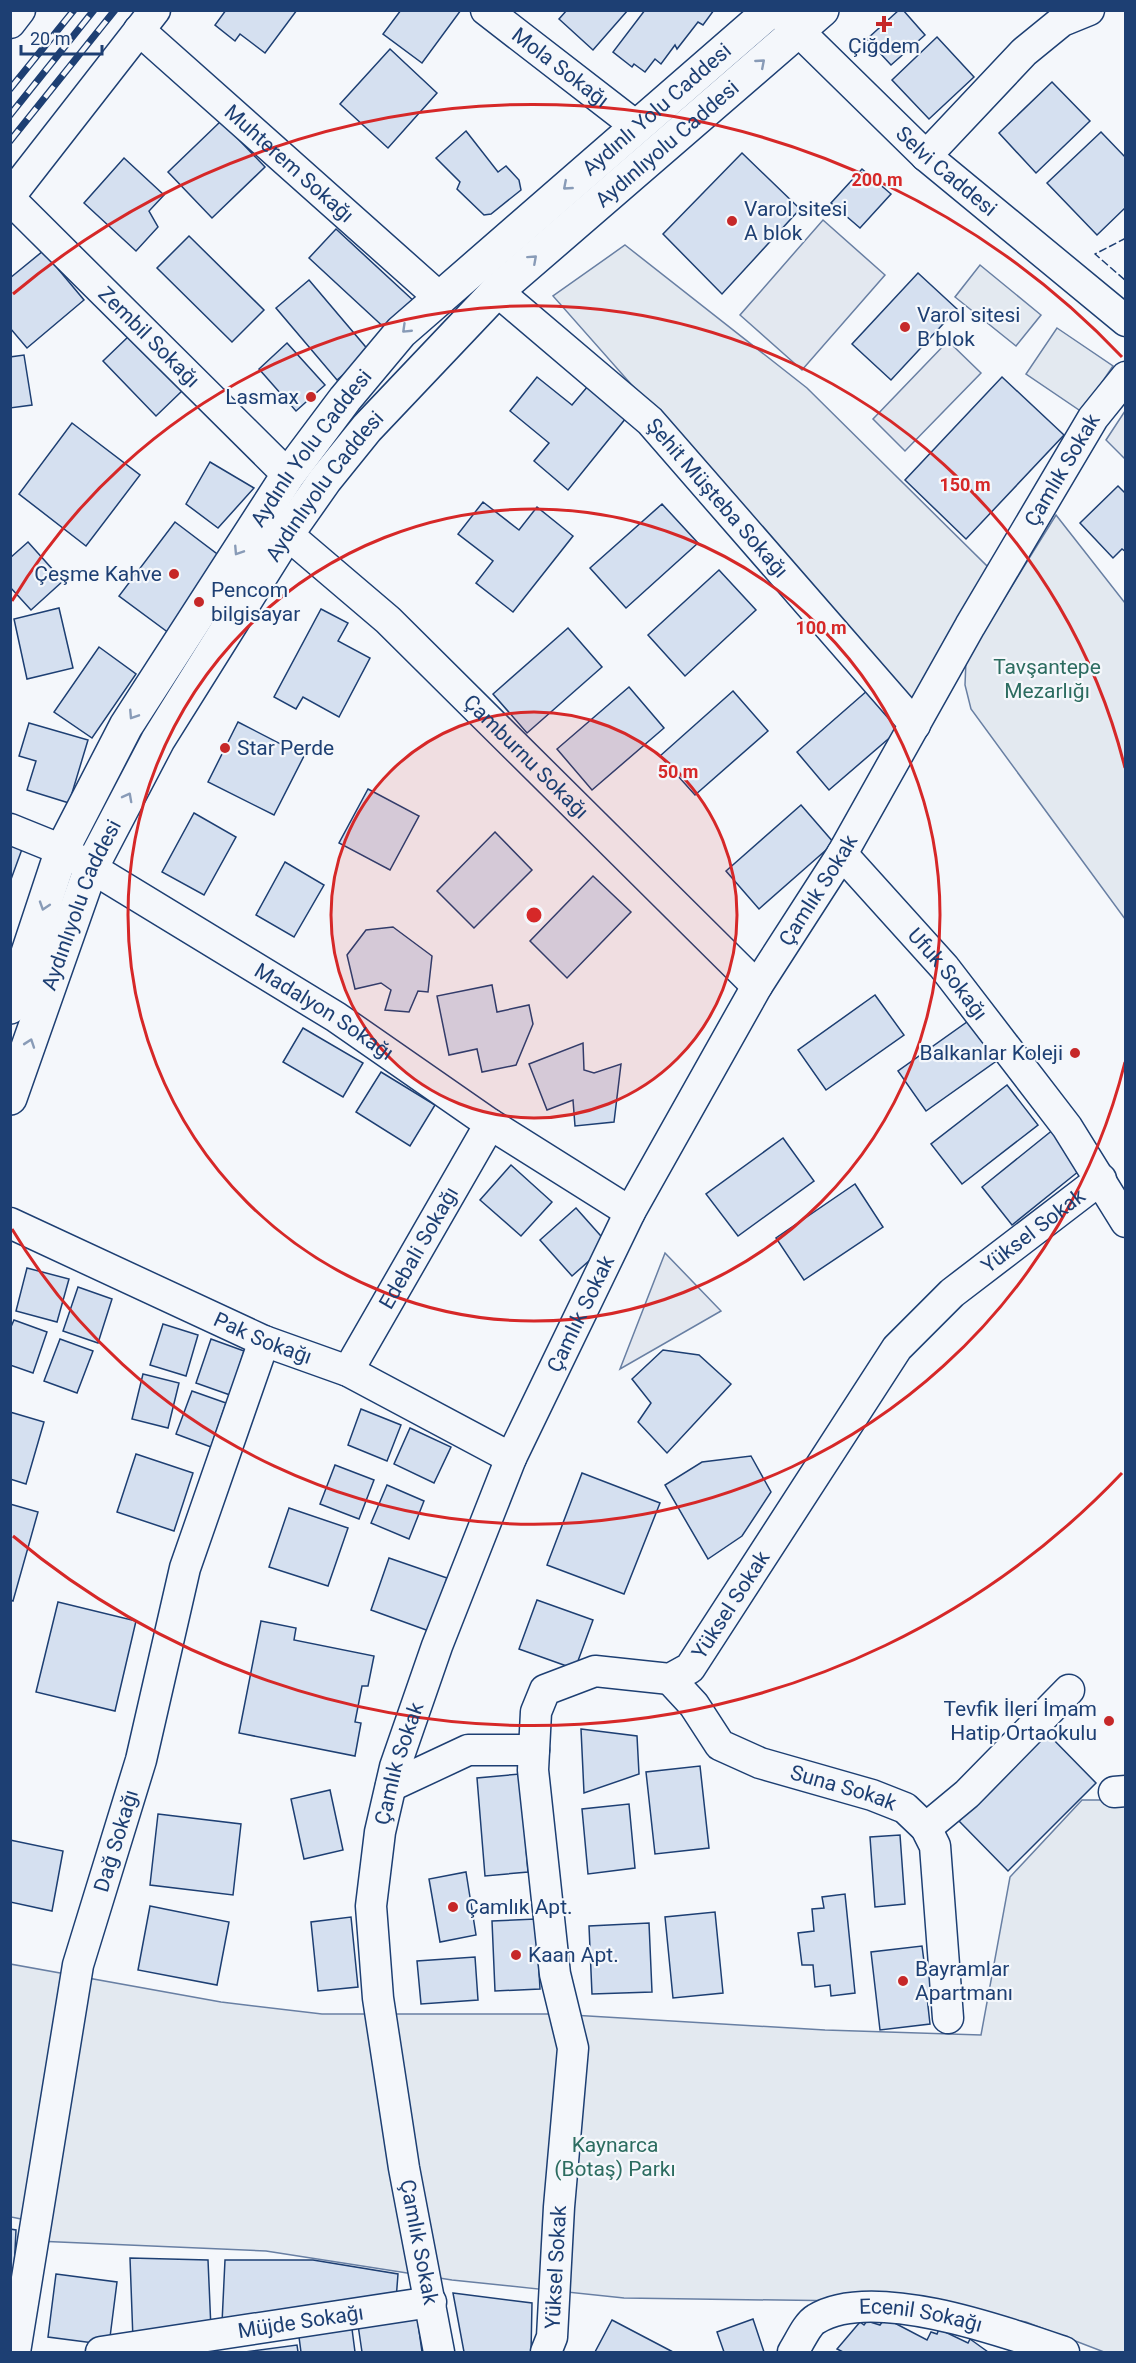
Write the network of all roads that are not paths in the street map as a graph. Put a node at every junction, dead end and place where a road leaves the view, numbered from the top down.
1 (20, 10) edge
2 (486, 10) edge
3 (771, 10) edge
4 (1089, 10) edge
5 (799, 17) edge
6 (147, 20) edge
7 (10, 23) edge
8 (636, 126) junction
9 (926, 156) junction
10 (10, 197) edge
11 (497, 291) junction
12 (440, 298) junction
13 (1125, 321) edge
14 (1125, 377) edge
15 (288, 475) junction
16 (288, 534) junction
17 (915, 725) junction
18 (10, 829) edge
19 (62, 850) junction
20 (842, 854) junction
21 (91, 868) junction
22 (758, 986) junction
23 (10, 1006) edge
24 (10, 1098) edge
25 (490, 1124) junction
26 (1101, 1179) junction
27 (630, 1212) junction
28 (10, 1222) edge
29 (1125, 1222) edge
30 (264, 1341) junction
31 (348, 1371) junction
32 (511, 1458) junction
33 (670, 1679) junction
34 (1069, 1690) dead end
35 (534, 1750) junction
36 (391, 1786) junction
37 (926, 1828) junction
38 (948, 2018) dead end
39 (431, 2302) junction
40 (15, 2352) edge
41 (102, 2352) edge
42 (439, 2352) edge
43 (546, 2352) edge
44 (794, 2352) edge
45 (1064, 2352) edge

1 - 7 street
2 - 8 street, Mola Sokağı
3 - 8 main road, Aydınlı Yolu Caddesi
4 - 9 street
5 - 9 street, Selvi Caddesi
11 -> 5 main road, Aydınlıyolu Caddesi
6 - 10 street
6 - 12 street, Muhterem Sokağı
8 -> 12 main road, Aydınlı Yolu Caddesi
9 - 13 street, Selvi Caddesi
10 - 15 street, Zembil Sokağı
11 - 16 main road, Aydınlıyolu Caddesi
11 - 17 street, Şehit Müşteba Sokağı
12 -> 15 main road, Aydınlı Yolu Caddesi
14 - 17 street, Çamlık Sokak
15 -> 19 main road, Aydınlı Yolu Caddesi
21 -> 16 main road, Aydınlıyolu Caddesi
16 - 22 street, Çamburnu Sokağı
17 - 20 street, Çamlık Sokak
18 - 19 street, Madalyon Sokağı
19 - 21 street, Madalyon Sokağı
19 -> 23 main road, Aydınlı Yolu Caddesi
20 - 22 street, Çamlık Sokak
20 - 26 street, Ufuk Sokağı
24 -> 21 main road, Aydınlıyolu Caddesi
21 - 25 street, Madalyon Sokağı
22 - 27 street, Çamlık Sokak
25 - 27 street, Madalyon Sokağı
25 - 31 street, Edebali Sokağı
26 - 29 street, Ufuk Sokağı
26 - 33 street, Yüksel Sokak
27 - 32 street, Çamlık Sokak
28 - 30 street, Pak Sokağı
30 - 31 street, Pak Sokağı
30 - 40 street, Dağ Sokağı
31 - 32 street, Pak Sokağı
32 - 36 street, Çamlık Sokak
33 - 35 street, Yüksel Sokak
33 - 37 street, Suna Sokak
34 - 37 street
35 - 36 street
35 - 43 street, Yüksel Sokak
36 - 39 street, Çamlık Sokak
37 - 38 street, Suna Sokak
39 - 41 street, Müjde Sokağı
39 - 42 street, Çamlık Sokak
44 - 45 street, Ecenil Sokağı

